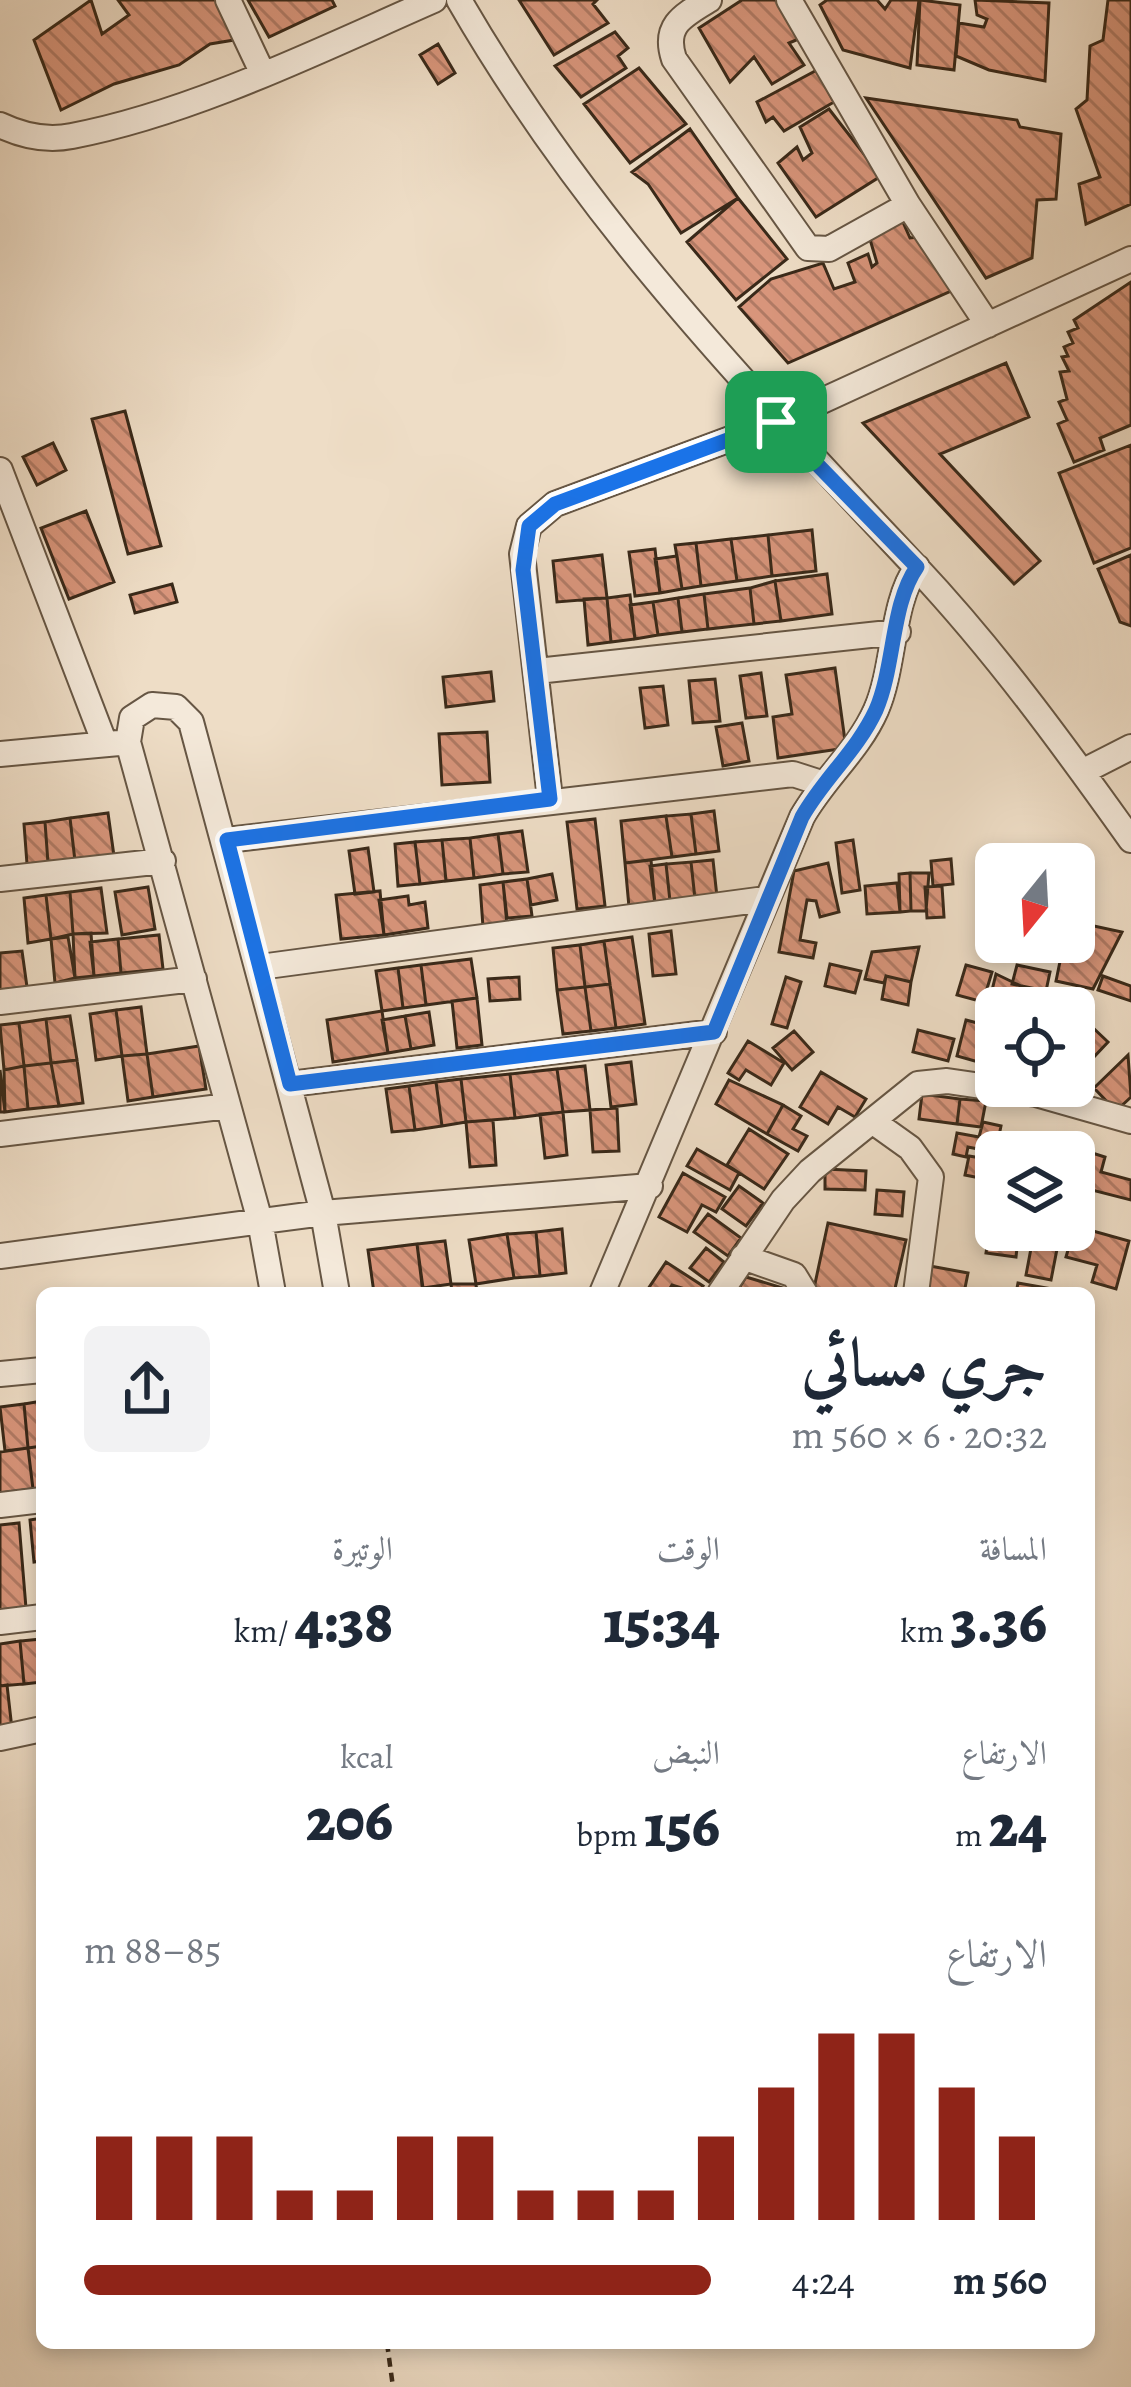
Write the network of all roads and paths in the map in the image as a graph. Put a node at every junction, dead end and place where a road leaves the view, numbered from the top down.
1 (228, 0) edge
2 (434, 0) edge
3 (459, 0) edge
4 (709, 0) edge
5 (789, 0) edge
6 (262, 72) junction
7 (0, 125) edge
8 (908, 205) junction
9 (1131, 259) edge
10 (988, 325) junction
11 (776, 422) junction
12 (0, 470) edge
13 (917, 567) junction
14 (898, 632) junction
15 (537, 670) junction
16 (116, 743) junction
17 (1131, 747) edge
18 (0, 754) edge
19 (1082, 772) junction
20 (821, 783) junction
21 (550, 799) junction
22 (227, 840) junction
23 (1131, 840) edge
24 (163, 861) junction
25 (0, 879) edge
26 (765, 899) junction
27 (260, 968) junction
28 (194, 979) junction
29 (0, 1002) edge
30 (714, 1032) junction
31 (290, 1084) junction
32 (228, 1106) junction
33 (1131, 1121) edge
34 (875, 1123) junction
35 (0, 1133) edge
36 (650, 1186) junction
37 (323, 1213) junction
38 (260, 1221) junction
39 (0, 1256) edge
40 (743, 1257) junction
41 (272, 1287) edge
42 (336, 1287) edge
43 (605, 1287) edge
44 (725, 1287) edge
45 (801, 1287) edge
46 (917, 1287) edge
47 (36, 1371) edge
48 (0, 1374) edge
49 (36, 1501) edge
50 (0, 1505) edge
51 (36, 1618) edge
52 (0, 1622) edge
53 (36, 1730) edge
54 (0, 1738) edge
55 (388, 2349) edge
56 (393, 2387) edge

1 - 6 street
2 - 6 street
3 - 11 street
4 - 8 street
5 - 8 street
6 - 7 street
8 - 10 street
9 - 10 street
10 - 11 street
11 - 13 street
11 - 15 street
12 - 16 street
13 - 14 street
13 - 19 street
14 - 15 street
14 - 20 street
15 - 21 street
16 - 18 street
16 - 22 street
16 - 24 street
17 - 19 street
19 - 23 street
20 - 21 street
20 - 26 street
21 - 22 street
22 - 27 street
24 - 25 street
24 - 28 street
26 - 27 street
26 - 30 street
27 - 31 street
28 - 29 street
28 - 32 street
30 - 31 street
30 - 36 street
31 - 37 street
32 - 35 street
32 - 38 street
33 - 34 street
34 - 40 street
34 - 46 street
36 - 37 street
36 - 43 street
37 - 38 street
37 - 42 street
38 - 39 street
38 - 41 street
40 - 44 street
40 - 45 street
47 - 48 street
49 - 50 street
51 - 52 street
53 - 54 street
55 - 56 path

